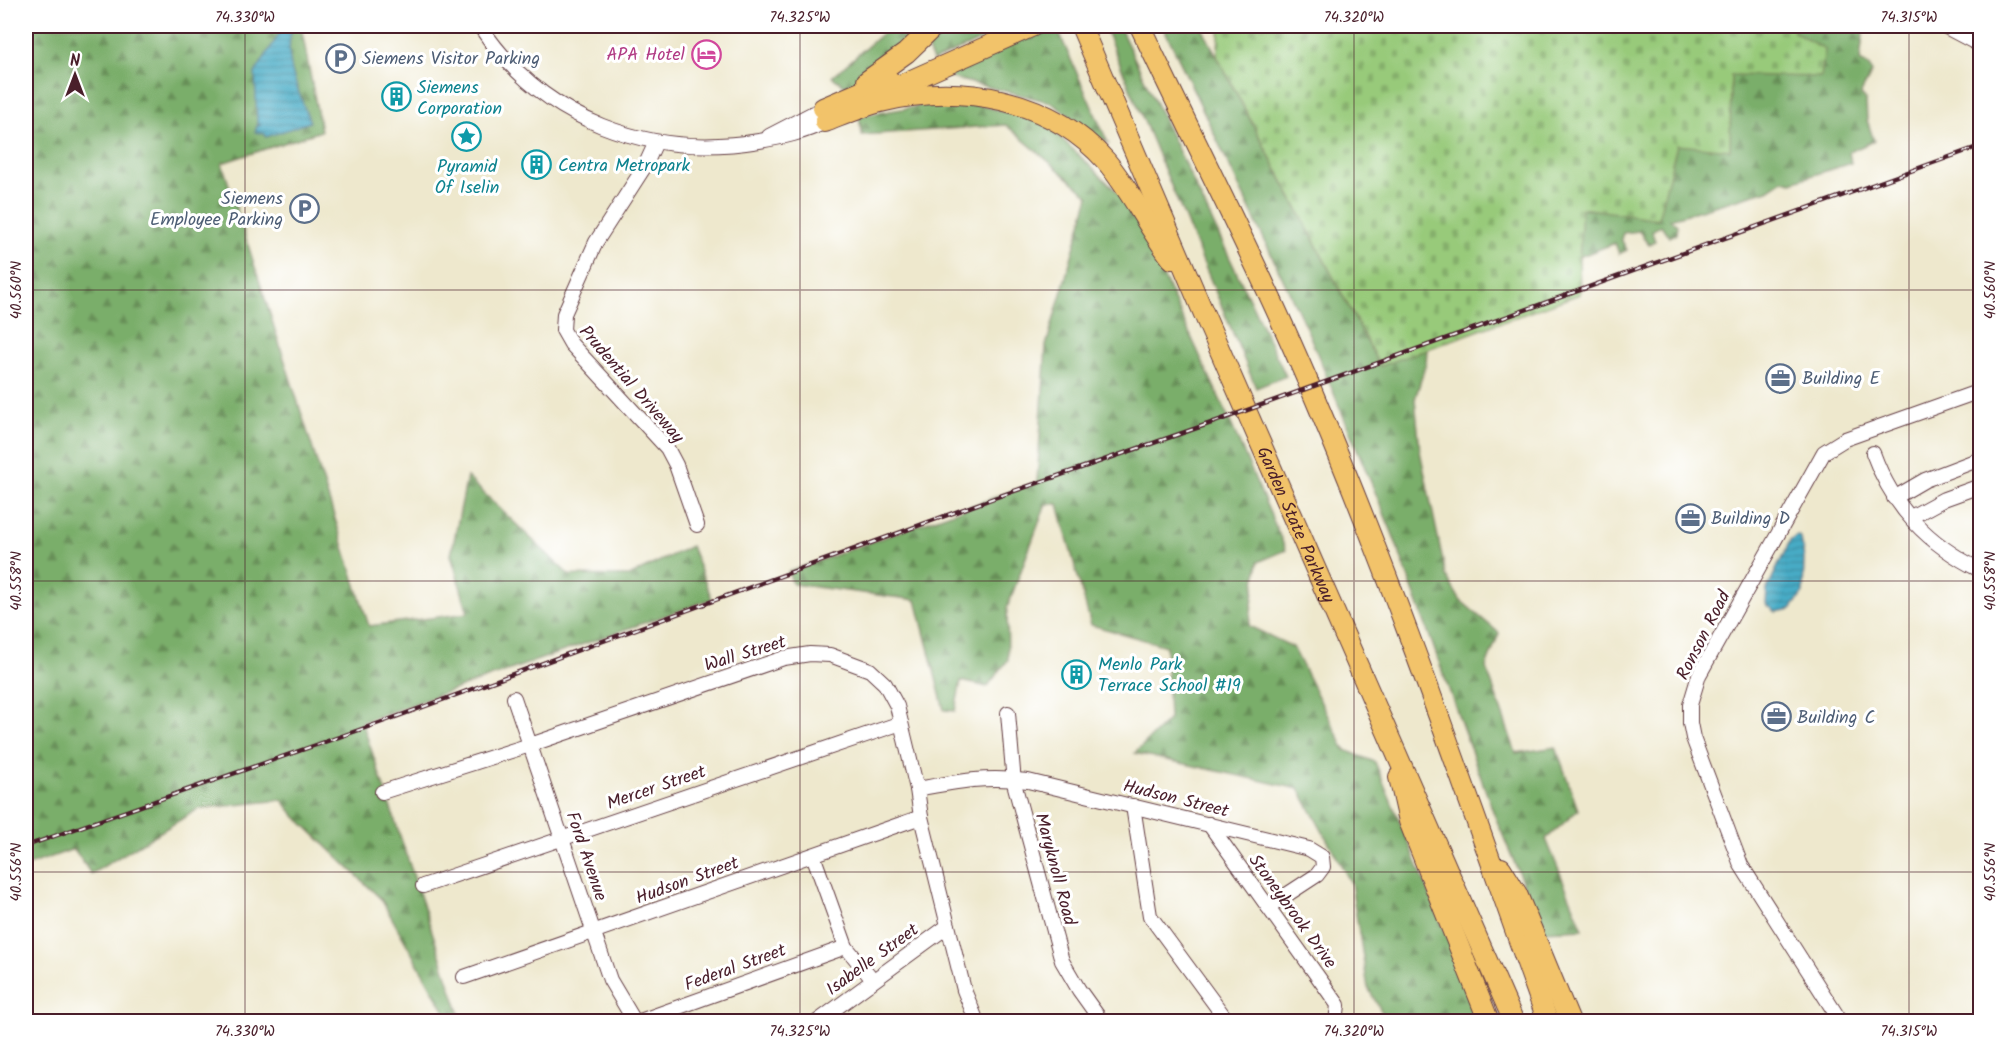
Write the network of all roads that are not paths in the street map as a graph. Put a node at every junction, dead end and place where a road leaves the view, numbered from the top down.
1 (480, 26) edge
2 (934, 26) edge
3 (1026, 26) edge
4 (1081, 26) edge
5 (1140, 26) edge
6 (1944, 26) edge
7 (1980, 45) edge
8 (824, 115) junction
9 (656, 142) junction
10 (1192, 286) junction
11 (1980, 391) edge
12 (1873, 453) dead end
13 (1980, 459) edge
14 (1980, 486) edge
15 (1894, 498) junction
16 (1911, 517) junction
17 (697, 525) dead end
18 (1980, 570) edge
19 (514, 698) dead end
20 (1008, 713) dead end
21 (901, 723) junction
22 (1390, 738) junction
23 (530, 745) junction
24 (1014, 779) junction
25 (917, 789) junction
26 (382, 792) dead end
27 (1133, 806) junction
28 (921, 817) junction
29 (1209, 824) junction
30 (1481, 836) junction
31 (562, 838) junction
32 (813, 855) junction
33 (423, 886) dead end
34 (1268, 907) junction
35 (948, 926) junction
36 (594, 932) junction
37 (846, 947) junction
38 (464, 977) dead end
39 (873, 980) junction
40 (636, 1022) edge
41 (817, 1022) edge
42 (977, 1022) edge
43 (1102, 1022) edge
44 (1228, 1022) edge
45 (1336, 1022) edge
46 (1489, 1022) edge
47 (1514, 1022) edge
48 (1548, 1022) edge
49 (1570, 1022) edge
50 (1841, 1022) edge

1 - 9 street
2 - 8 highway
3 - 8 highway
4 - 10 highway, Garden State Parkway
5 - 30 highway
6 - 7 street
8 - 9 street
8 - 10 highway
9 - 17 street, Prudential Driveway
10 - 22 highway, Garden State Parkway
11 - 50 street, Ronson Road
12 - 15 street
13 - 15 street
14 - 16 street
15 - 16 street
16 - 18 street
19 - 23 street, Ford Avenue
20 - 24 street, Maryknoll Road
21 - 23 street, Wall Street
21 - 25 street, Wall Street
21 - 31 street, Mercer Street
22 - 46 highway
22 - 47 highway, Garden State Parkway
23 - 26 street, Wall Street
23 - 31 street, Ford Avenue
24 - 25 street, Hudson Street
24 - 27 street, Hudson Street
24 - 43 street, Maryknoll Road
25 - 28 street, Wall Street
27 - 29 street, Hudson Street
27 - 44 street
28 - 32 street, Hudson Street
28 - 35 street, Wall Street
29 - 34 street, Stoneybrook Drive
29 - 34 street, Hudson Street
30 - 48 highway
30 - 49 highway
31 - 33 street, Mercer Street
31 - 36 street, Ford Avenue
32 - 36 street, Hudson Street
32 - 37 street
34 - 45 street, Stoneybrook Drive
35 - 39 street, Isabelle Street
35 - 42 street, Wall Street
36 - 38 street, Hudson Street
36 - 40 street, Ford Avenue
37 - 39 street
37 - 40 street, Federal Street
39 - 41 street, Isabelle Street

